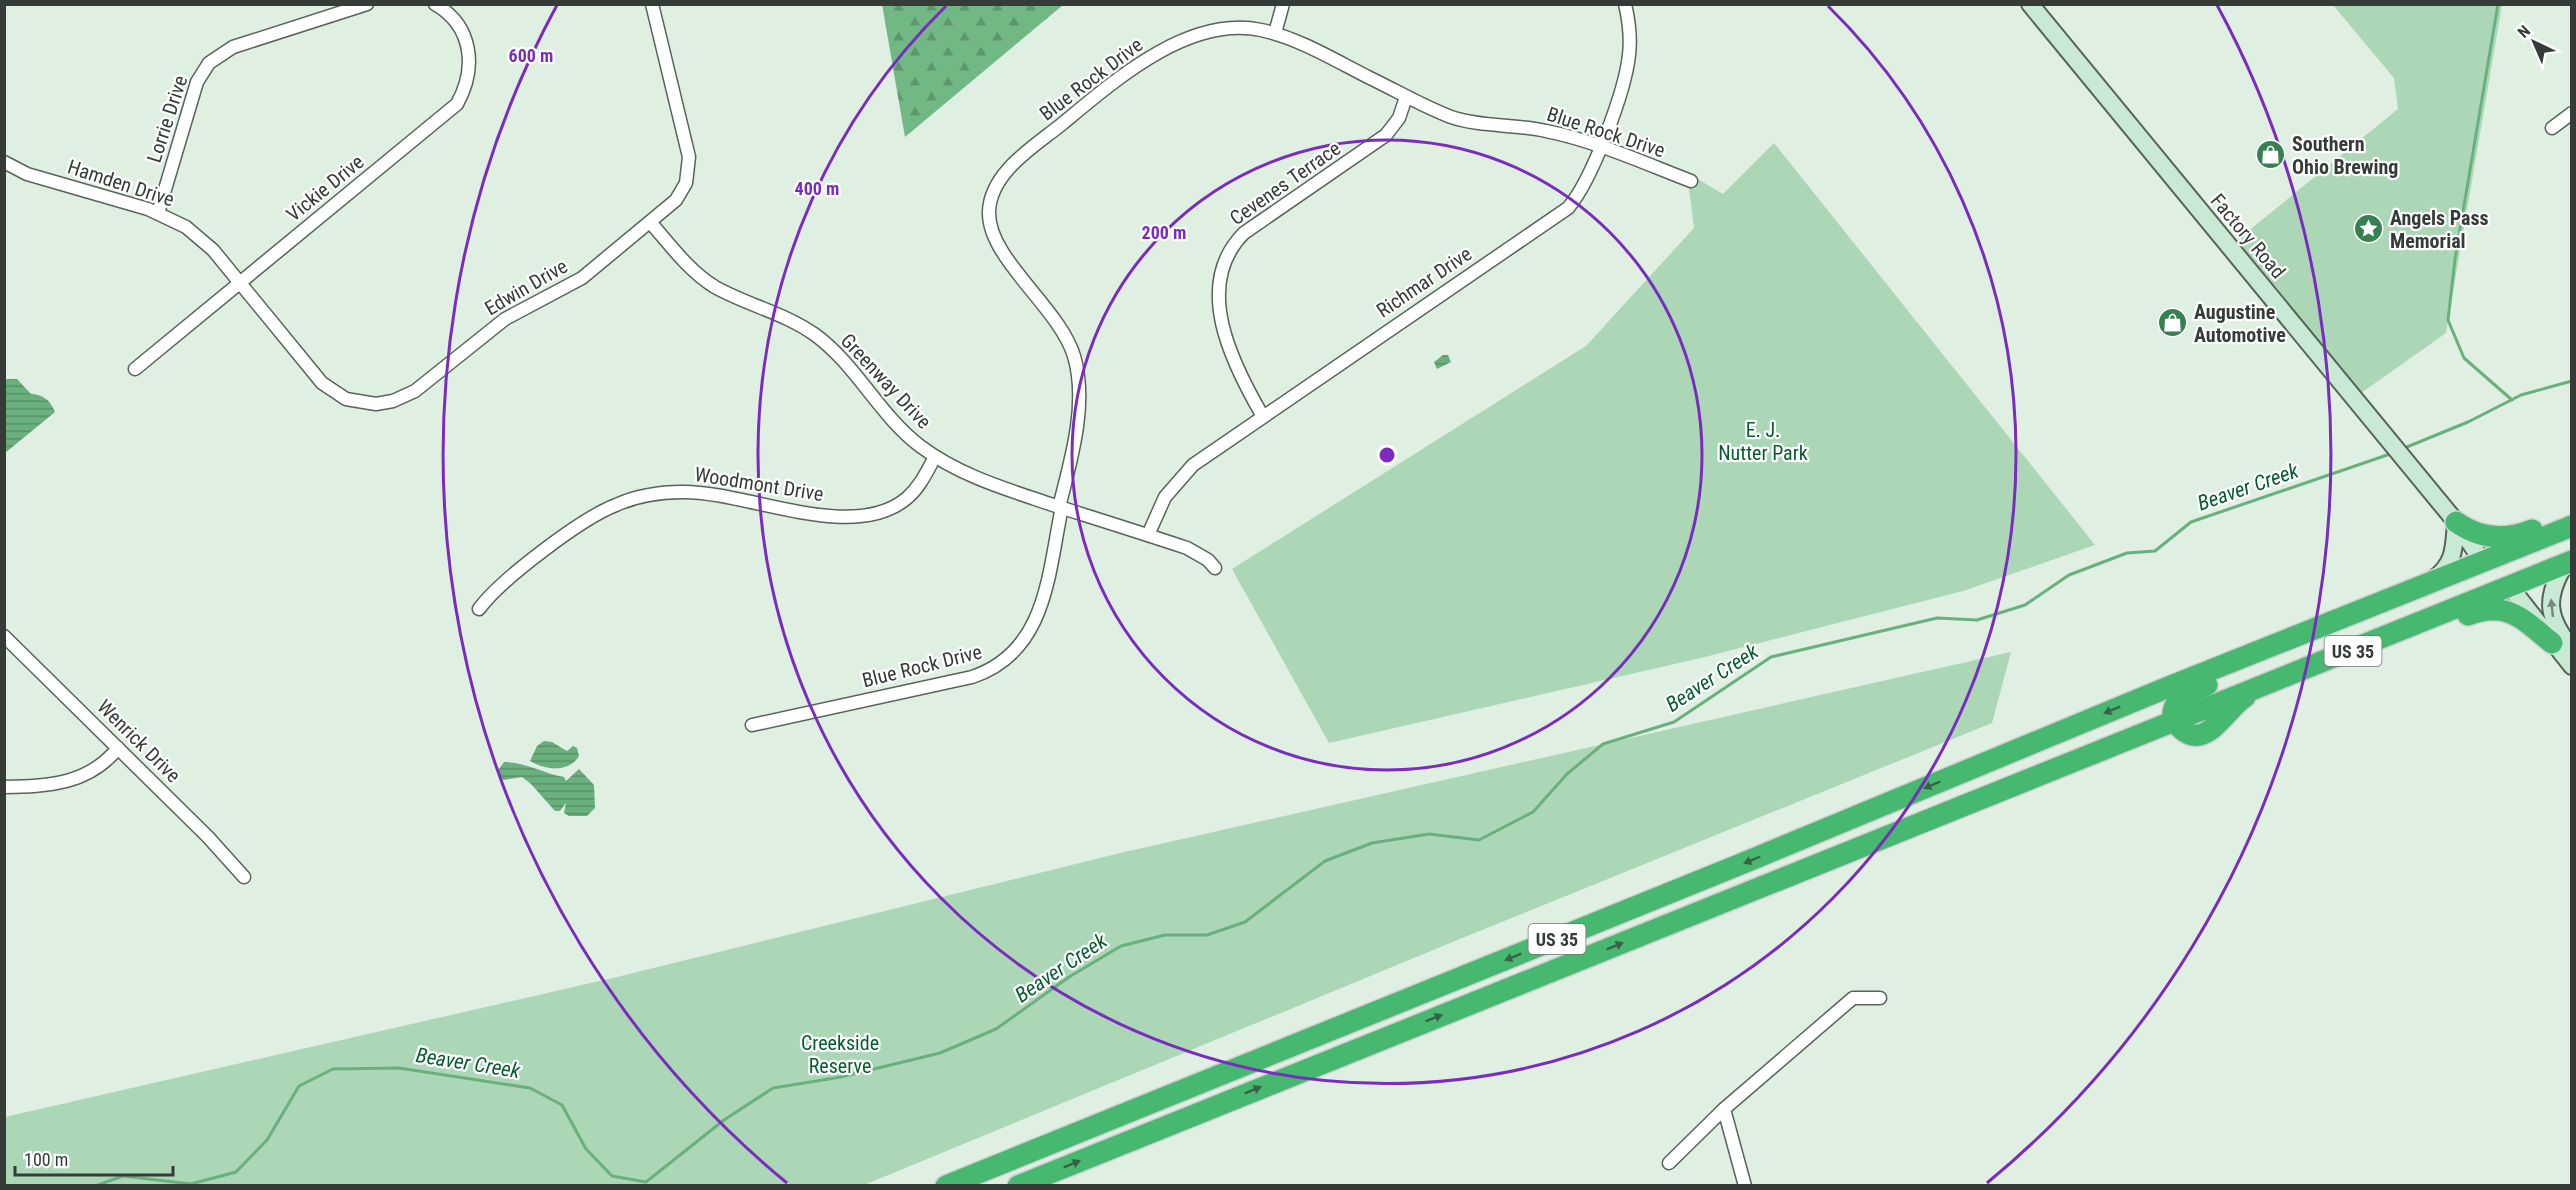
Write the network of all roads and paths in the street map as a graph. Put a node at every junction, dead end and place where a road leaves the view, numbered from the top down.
1 (367, 4) edge
2 (652, 4) edge
3 (1283, 4) edge
4 (1625, 4) edge
5 (2030, 4) edge
6 (440, 6) edge
7 (1275, 33) junction
8 (1406, 97) junction
9 (2571, 113) edge
10 (2552, 128) dead end
11 (1600, 148) junction
12 (4, 162) edge
13 (1691, 181) dead end
14 (158, 213) junction
15 (651, 223) junction
16 (240, 283) junction
17 (135, 369) dead end
18 (1262, 416) junction
19 (935, 457) junction
20 (1060, 507) junction
21 (2571, 514) edge
22 (2456, 522) junction
23 (2571, 526) edge
24 (2571, 534) edge
25 (1148, 535) junction
26 (2569, 561) edge
27 (2483, 562) junction
28 (1215, 568) dead end
29 (2428, 584) junction
30 (2510, 587) junction
31 (479, 609) dead end
32 (4, 636) edge
33 (2562, 646) edge
34 (2330, 660) junction
35 (2571, 666) edge
36 (2262, 687) junction
37 (2195, 713) junction
38 (2174, 721) junction
39 (752, 725) dead end
40 (118, 748) junction
41 (4, 787) edge
42 (244, 877) dead end
43 (1880, 998) dead end
44 (1724, 1109) junction
45 (1669, 1163) dead end
46 (946, 1185) edge
47 (1018, 1185) edge
48 (1745, 1185) edge

1 - 14 street, Lorrie Drive
2 - 15 street, Edwin Drive
3 - 7 street
4 - 11 street, Richmar Drive
5 - 22 street, Factory Road
6 - 16 street, Vickie Drive
7 - 8 street, Blue Rock Drive
7 - 20 street, Blue Rock Drive
8 - 11 street, Blue Rock Drive
8 - 18 street, Cevenes Terrace
9 - 10 street
11 - 13 street, Blue Rock Drive
11 - 18 street, Richmar Drive
12 - 14 street, Hamden Drive
14 - 16 street, Hamden Drive
15 - 16 street, Edwin Drive
15 - 19 street, Greenway Drive
16 - 17 street, Vickie Drive
18 - 25 street, Richmar Drive
19 - 20 street, Greenway Drive
19 - 31 street, Woodmont Drive
20 - 25 street, Greenway Drive
20 - 39 street, Blue Rock Drive
21 - 22 highway
22 - 27 street, Factory Road
22 - 29 street
23 - 27 highway, US 35
24 - 30 highway
25 - 28 street, Greenway Drive
26 - 30 highway, US 35
33 -> 26 street
27 - 29 highway, US 35
27 - 37 highway
29 - 38 highway
29 -> 46 highway, US 35
30 - 33 street
30 - 34 highway, US 35
32 - 40 street, Wenrick Drive
33 - 34 highway
33 - 35 street
34 - 36 highway, US 35
36 - 37 highway, US 35
36 - 38 highway
37 - 38 highway, US 35
47 -> 38 highway, US 35
40 - 41 street
40 - 42 street, Wenrick Drive
43 - 44 street
44 - 45 street
44 - 48 street

